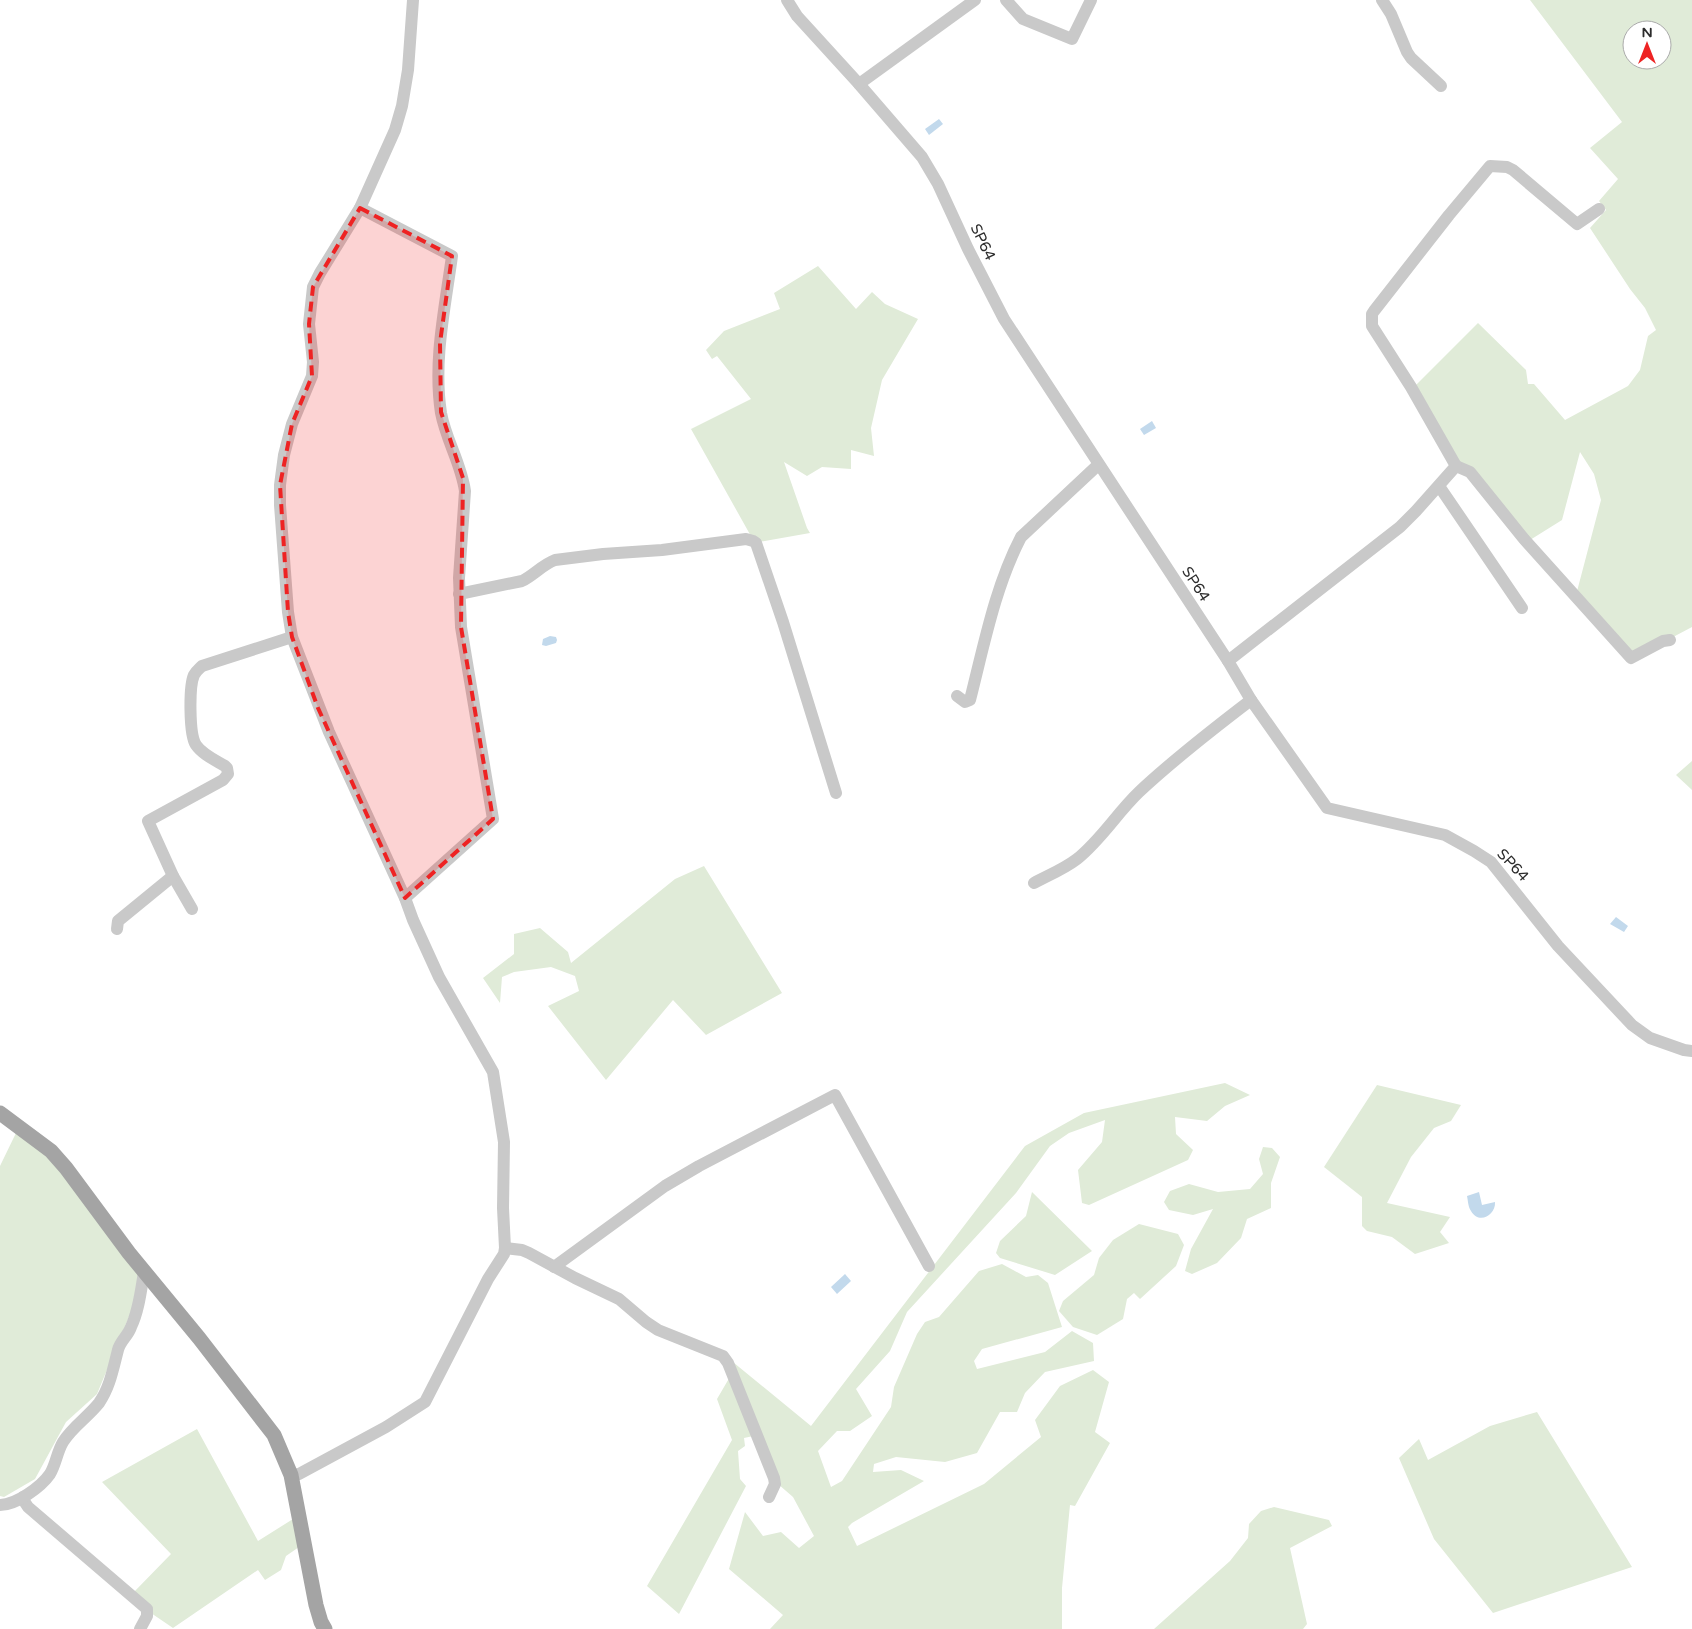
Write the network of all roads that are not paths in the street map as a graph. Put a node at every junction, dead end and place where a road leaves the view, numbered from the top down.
1 (413, 0) edge
2 (787, 0) edge
3 (975, 0) edge
4 (1006, 0) edge
5 (1091, 0) edge
6 (1382, 0) edge
7 (859, 84) junction
8 (1441, 86) dead end
9 (360, 208) junction
10 (1599, 209) dead end
11 (1098, 465) junction
12 (1456, 466) junction
13 (1439, 486) junction
14 (459, 594) junction
15 (1522, 608) dead end
16 (292, 637) junction
17 (1670, 640) dead end
18 (1228, 662) junction
19 (956, 696) dead end
20 (1251, 700) junction
21 (836, 793) dead end
22 (173, 876) junction
23 (1034, 883) dead end
24 (405, 898) junction
25 (192, 908) dead end
26 (117, 929) dead end
27 (1692, 1051) edge
28 (0, 1113) edge
29 (505, 1248) junction
30 (929, 1266) dead end
31 (554, 1267) junction
32 (144, 1272) junction
33 (291, 1475) junction
34 (23, 1497) junction
35 (769, 1498) dead end
36 (0, 1505) edge
37 (140, 1629) edge
38 (325, 1629) edge

1 - 9 street
2 - 7 street, SP64 / SP64
3 - 7 street
4 - 5 street
6 - 8 street
7 - 11 street, SP64 / SP64
9 - 14 street
9 - 16 street
10 - 12 street
11 - 18 street, SP64 / SP64
11 - 19 street
12 - 13 street
12 - 17 street
13 - 15 street
13 - 18 street
14 - 21 street
14 - 24 street
16 - 22 street
16 - 24 street
18 - 20 street, SP64 / SP64
20 - 23 street
20 - 27 street, SP64 / SP64
22 - 25 street
22 - 26 street
24 - 29 street
28 - 32 main road
29 - 31 street
29 - 33 street
30 - 31 street
31 - 35 street
32 - 33 main road
32 - 34 street
33 - 38 main road
34 - 36 street
34 - 37 street

